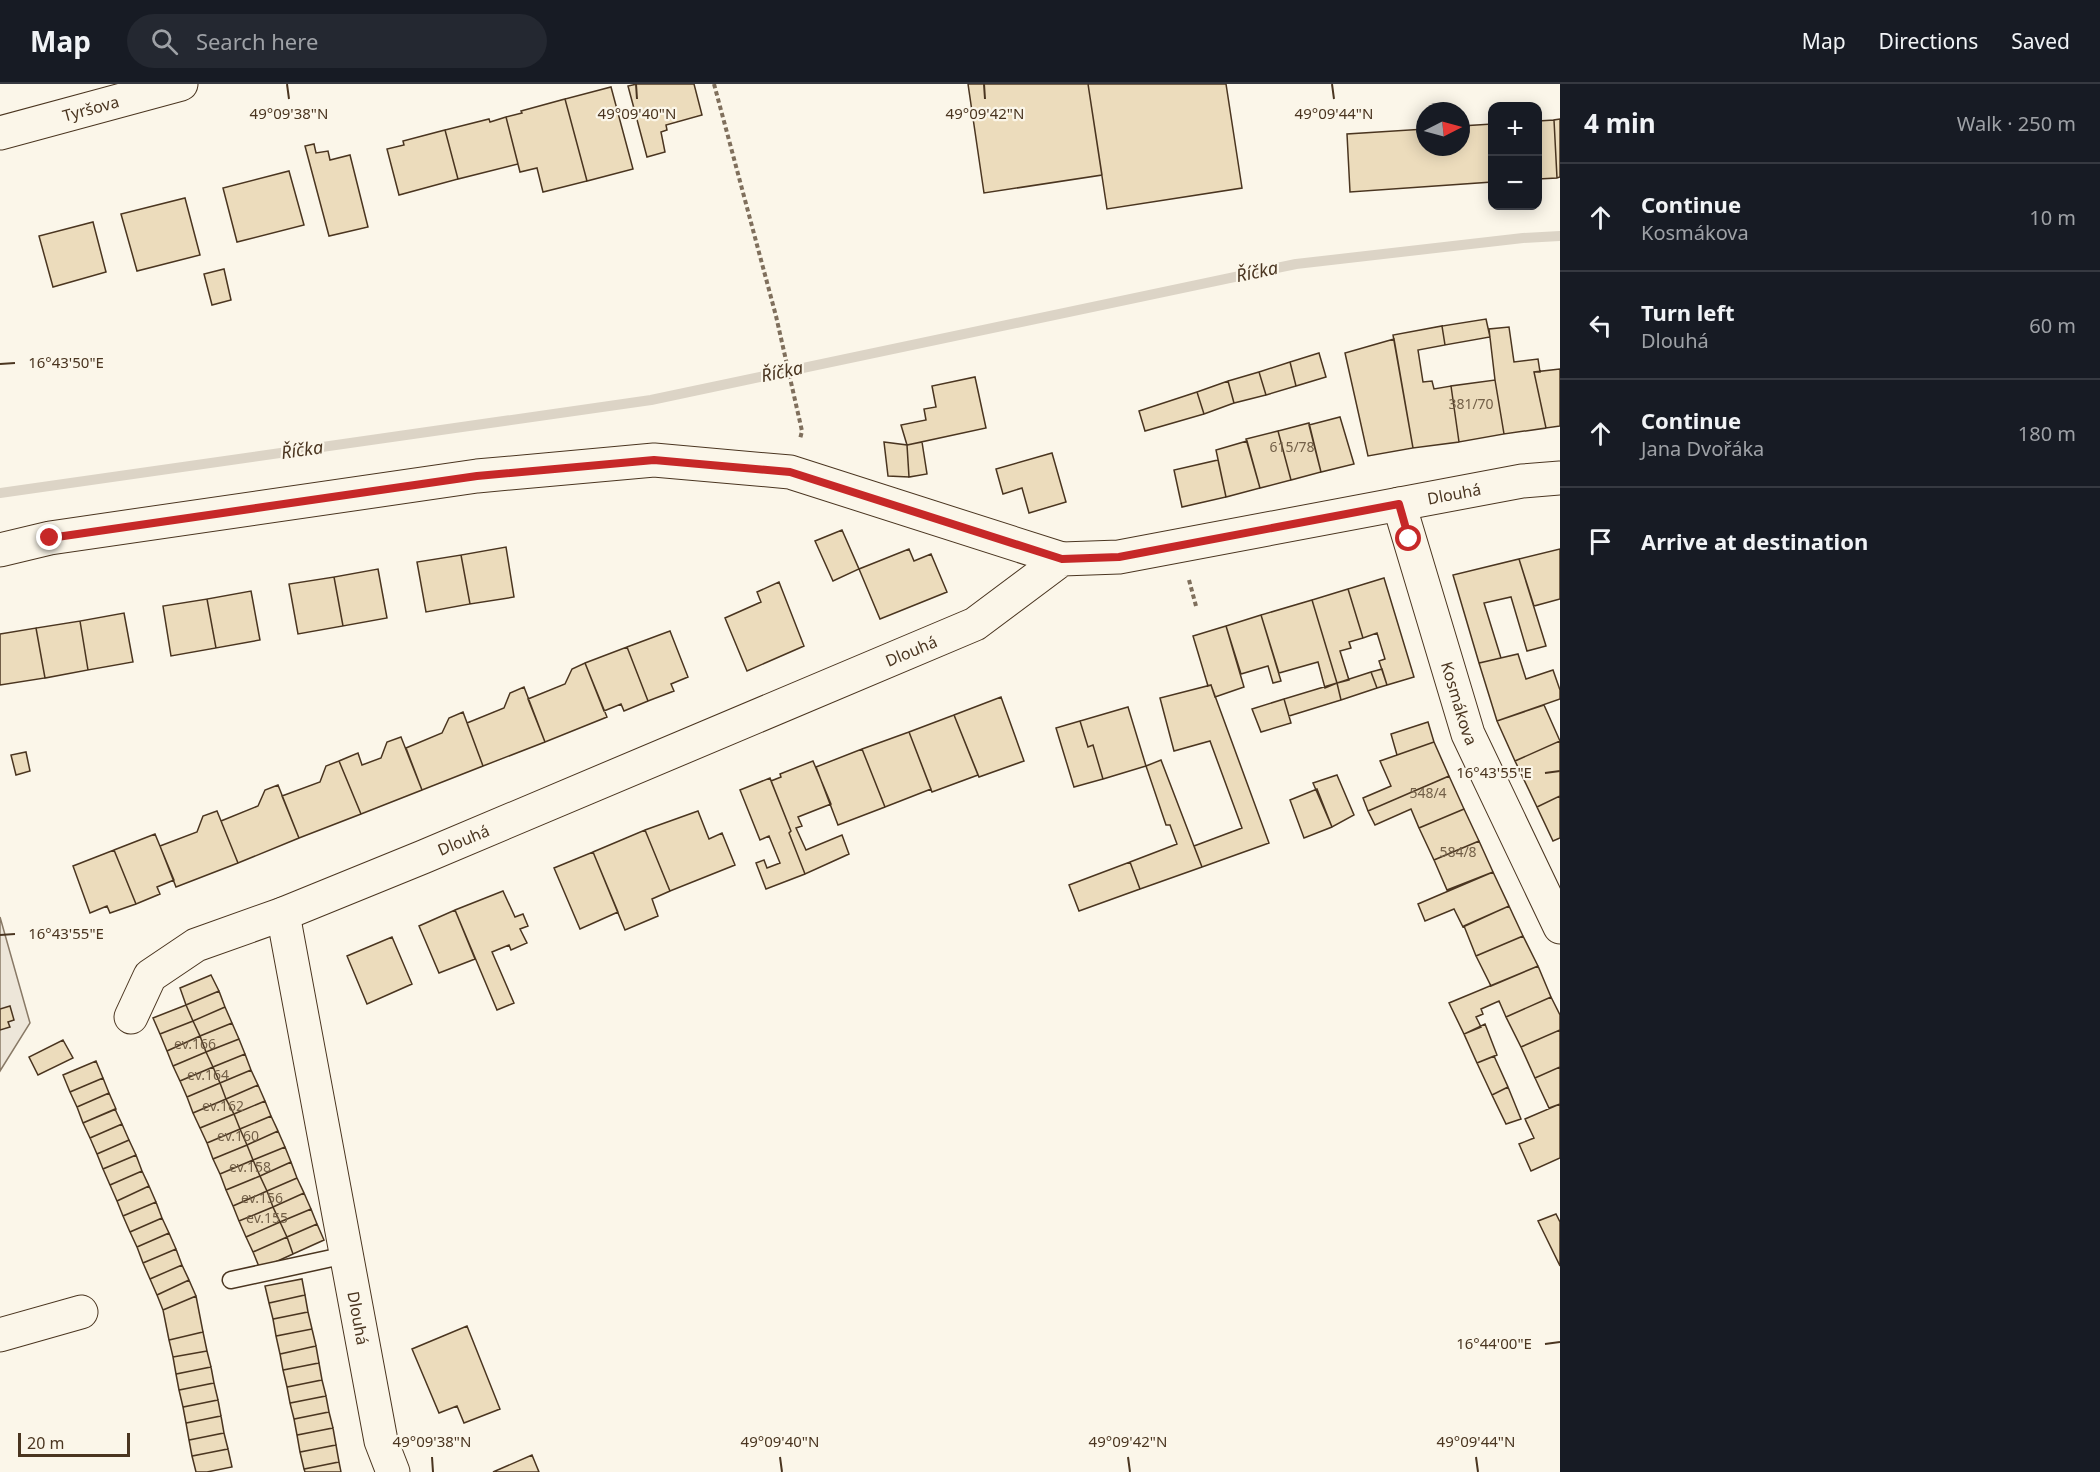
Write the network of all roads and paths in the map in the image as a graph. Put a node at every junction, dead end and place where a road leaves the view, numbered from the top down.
1 (181, 84) edge
2 (714, 84) edge
3 (0, 133) edge
4 (802, 431) dead end
5 (1560, 478) edge
6 (1399, 504) junction
7 (0, 550) edge
8 (1062, 559) junction
9 (1188, 576) dead end
10 (1196, 606) dead end
11 (283, 914) junction
12 (1560, 927) edge
13 (131, 1017) dead end
14 (346, 1255) junction
15 (231, 1280) dead end
16 (81, 1312) dead end
17 (0, 1335) edge
18 (393, 1472) edge

1 - 3 street, Tyršova
2 - 4 path
5 - 6 street, Dlouhá
6 - 8 street, Dlouhá
6 - 12 street, Kosmákova
7 - 8 street
8 - 11 street, Dlouhá
9 - 10 path
11 - 13 street, Dlouhá
11 - 14 street, Dlouhá
14 - 15 lane
14 - 18 street, Dlouhá
16 - 17 street

